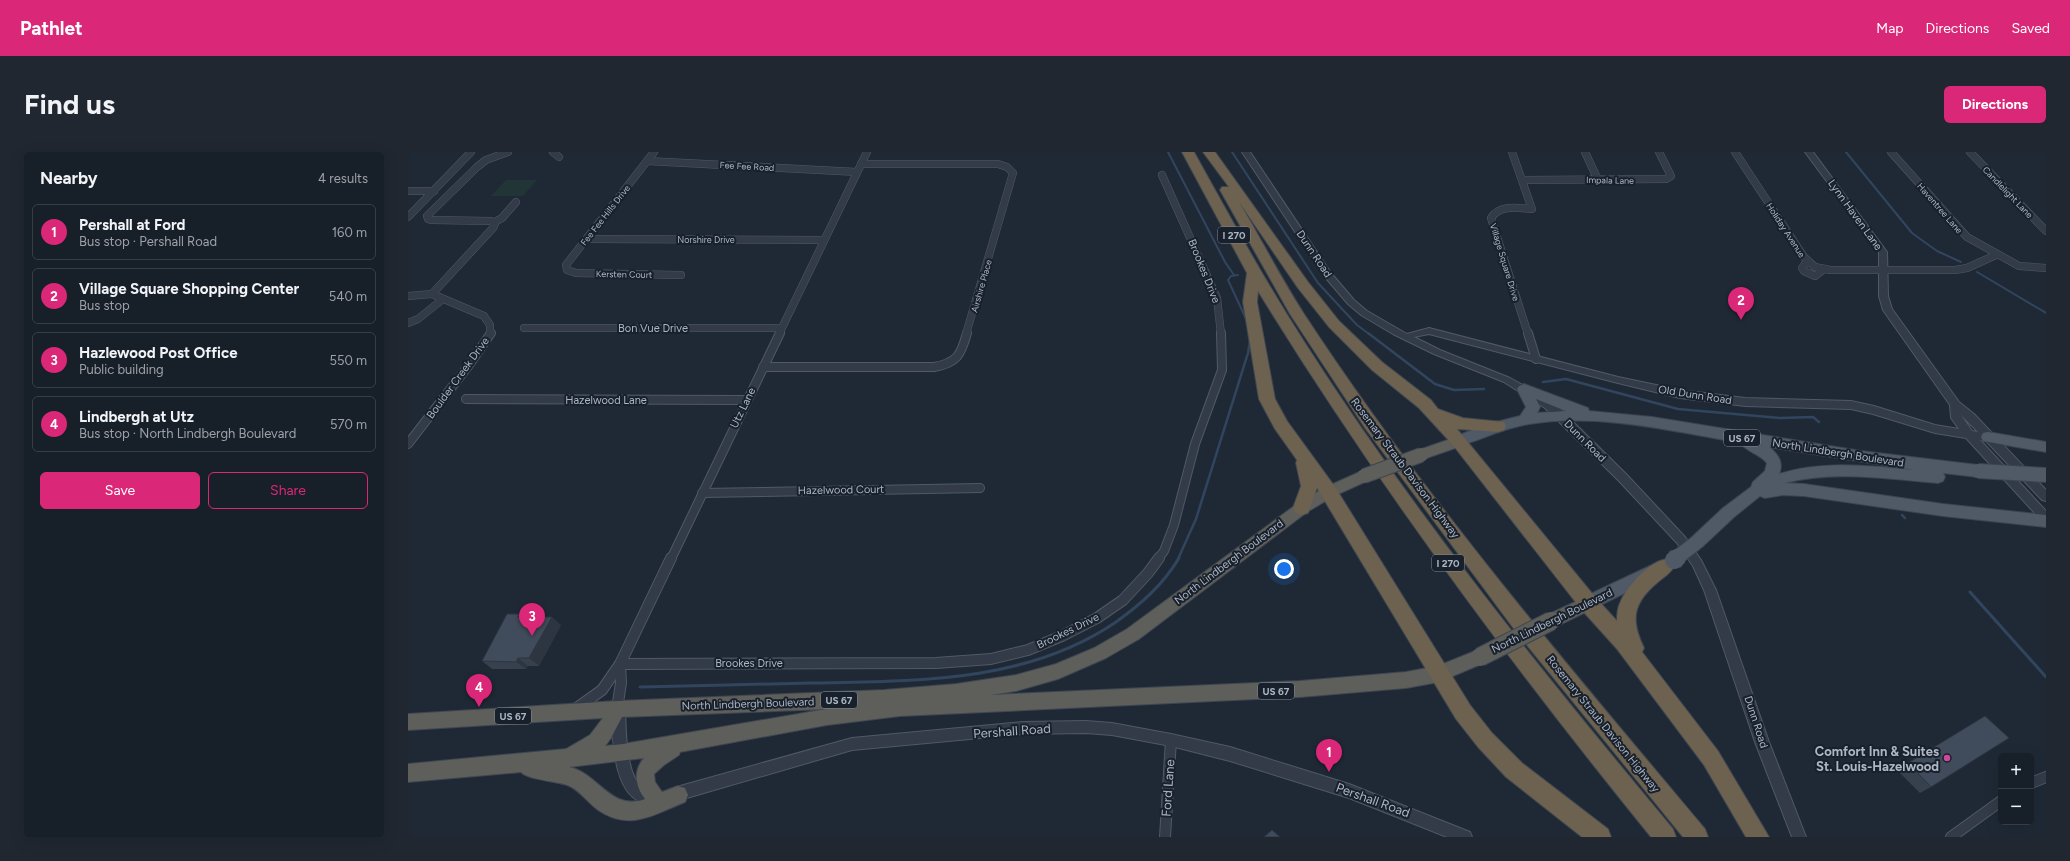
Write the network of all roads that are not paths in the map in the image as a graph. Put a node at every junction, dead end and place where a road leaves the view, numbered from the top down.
1 (471, 152) edge
2 (508, 152) edge
3 (553, 152) edge
4 (654, 152) edge
5 (867, 152) edge
6 (1188, 152) edge
7 (1205, 152) edge
8 (1209, 152) edge
9 (1246, 152) edge
10 (1512, 152) edge
11 (1585, 152) edge
12 (1659, 152) edge
13 (1735, 152) edge
14 (1809, 152) edge
15 (1891, 152) edge
16 (1970, 152) edge
17 (497, 154) edge
18 (559, 157) dead end
19 (647, 161) junction
20 (859, 168) junction
21 (1162, 175) dead end
22 (1522, 180) junction
23 (1598, 180) junction
24 (408, 191) edge
25 (434, 191) junction
26 (516, 202) dead end
27 (408, 217) edge
28 (493, 223) junction
29 (2046, 231) edge
30 (587, 239) junction
31 (824, 240) junction
32 (1996, 255) junction
33 (2046, 268) edge
34 (567, 270) joint
35 (1883, 270) junction
36 (1254, 273) junction
37 (681, 275) dead end
38 (432, 294) junction
39 (408, 296) edge
40 (443, 299) junction
41 (408, 324) edge
42 (1382, 324) junction
43 (524, 328) dead end
44 (781, 328) junction
45 (1429, 331) junction
46 (1444, 335) junction
47 (1408, 338) junction
48 (1437, 352) junction
49 (1536, 359) junction
50 (763, 368) junction
51 (1524, 389) junction
52 (466, 399) dead end
53 (746, 400) junction
54 (1955, 405) junction
55 (1428, 408) junction
56 (1561, 416) junction
57 (1594, 416) junction
58 (1524, 420) junction
59 (1441, 421) junction
60 (1498, 426) junction
61 (1968, 433) junction
62 (1727, 435) junction
63 (1988, 437) junction
64 (1459, 441) junction
65 (408, 444) edge
66 (2046, 447) edge
67 (1298, 448) junction
68 (1982, 475) junction
69 (2046, 475) edge
70 (2046, 484) edge
71 (980, 488) dead end
72 (1328, 492) junction
73 (702, 493) junction
74 (2046, 497) edge
75 (1745, 498) junction
76 (1302, 508) junction
77 (2046, 518) edge
78 (2046, 521) edge
79 (1670, 562) junction
80 (1588, 603) junction
81 (620, 664) junction
82 (1439, 674) junction
83 (1669, 702) junction
84 (618, 709) junction
85 (571, 712) junction
86 (408, 722) edge
87 (1171, 740) junction
88 (679, 744) junction
89 (623, 754) junction
90 (560, 760) junction
91 (513, 764) junction
92 (408, 773) edge
93 (2046, 777) edge
94 (2034, 782) edge
95 (678, 794) junction
96 (655, 797) junction
97 (1998, 803) edge
98 (1165, 837) edge
99 (1465, 837) edge
100 (1600, 837) edge
101 (1665, 837) edge
102 (1697, 837) edge
103 (1758, 837) edge
104 (1799, 837) edge
105 (1951, 837) edge

1 - 25 street
2 - 17 street
3 - 18 street
4 - 19 street
5 - 20 street, Utz Lane
6 - 36 highway, Rosemary Straub Davison Highway / I 270
7 - 102 highway, Rosemary Straub Davison Highway / I 270
8 - 55 highway
9 - 42 street, Dunn Road
10 - 22 street, Village Square Drive
11 - 23 street
12 - 23 street, Impala Lane
13 - 35 street, Holiday Avenue
14 - 35 street, Lynn Haven Lane
15 - 32 street, Haventree Lane
16 - 29 street, Candlelight Lane
17 - 28 street
19 - 20 street, Fee Fee Road
19 - 30 street, Fee Fee Hills Drive
20 - 31 street, Utz Lane
20 - 50 street, Airshire Place
21 - 81 street, Brookes Drive
22 - 23 street, Impala Lane
22 - 49 street, Village Square Drive
24 - 25 street
25 - 27 street
26 - 28 street
28 - 38 street
30 - 31 street, Norshire Drive
30 - 34 street, Fee Fee Hills Drive
31 - 44 street, Utz Lane
32 - 33 street, Haventree Lane
32 - 35 street
34 - 37 street, Kersten Court
35 - 54 street, Lynn Haven Lane
36 - 67 highway
36 - 101 highway, Rosemary Straub Davison Highway / I 270
38 - 39 street
38 - 40 street, Boulder Creek Drive
40 - 41 street
40 - 65 street, Boulder Creek Drive
42 - 45 street
42 - 47 street, Dunn Road
43 - 44 street, Bon Vue Drive
44 - 50 street, Utz Lane
45 - 46 street, Old Dunn Road
45 - 47 street, Old Dunn Road
46 - 48 street
46 - 49 street, Old Dunn Road
47 - 48 street, Dunn Road
48 - 51 street, Dunn Road
49 - 61 street, Old Dunn Road
50 - 53 street, Utz Lane
51 - 56 street, Dunn Road
51 - 57 main road
51 - 58 main road
52 - 53 street, Hazelwood Lane
53 - 73 street, Utz Lane
54 - 61 street, Lynn Haven Lane
54 - 63 street, Lynn Haven Lane
55 - 59 highway
55 - 60 highway
56 - 57 main road, North Lindbergh Boulevard / US 67
56 - 58 main road, North Lindbergh Boulevard / US 67
56 - 104 street, Dunn Road
57 - 62 main road, North Lindbergh Boulevard / US 67
58 - 60 main road, North Lindbergh Boulevard / US 67
59 - 60 highway
59 - 64 highway
60 - 64 main road, North Lindbergh Boulevard / US 67
61 - 63 street, Old Dunn Road
61 - 77 street, Lynn Haven Lane
62 - 68 main road, North Lindbergh Boulevard / US 67
62 - 75 main road
63 - 66 main road
63 - 74 street, Lynn Haven Lane
64 - 72 highway, North Lindbergh Boulevard / US 67, bridge
64 - 80 highway
67 - 72 highway
67 - 76 highway
68 - 69 main road, North Lindbergh Boulevard / US 67, bridge
68 - 70 main road, North Lindbergh Boulevard / US 67
68 - 75 main road, North Lindbergh Boulevard / US 67
71 - 73 street, Hazelwood Court
72 - 76 highway, North Lindbergh Boulevard / US 67
72 - 82 highway
73 - 81 street, Utz Lane
75 - 78 main road
75 - 79 main road, North Lindbergh Boulevard / US 67, bridge
76 - 84 highway, North Lindbergh Boulevard / US 67
79 - 80 main road, North Lindbergh Boulevard / US 67
79 - 83 highway
80 - 82 highway, North Lindbergh Boulevard / US 67, bridge
80 - 83 highway
81 - 84 street, Utz Lane
81 - 85 street, Utz Lane
82 - 88 highway, North Lindbergh Boulevard / US 67
82 - 100 highway
83 - 103 highway
84 - 85 highway, North Lindbergh Boulevard / US 67
84 - 89 street, Pershall Road
84 - 90 highway
85 - 86 highway, North Lindbergh Boulevard / US 67
87 - 95 street, Pershall Road
87 - 98 street, Ford Lane
87 - 99 street, Pershall Road
88 - 89 highway, North Lindbergh Boulevard / US 67
88 - 96 highway
89 - 90 highway, North Lindbergh Boulevard / US 67
89 - 96 street, Pershall Road
90 - 91 highway, North Lindbergh Boulevard / US 67
91 - 92 highway, North Lindbergh Boulevard / US 67
91 - 95 highway
93 - 94 street
95 - 96 street, Pershall Road
97 - 105 street

